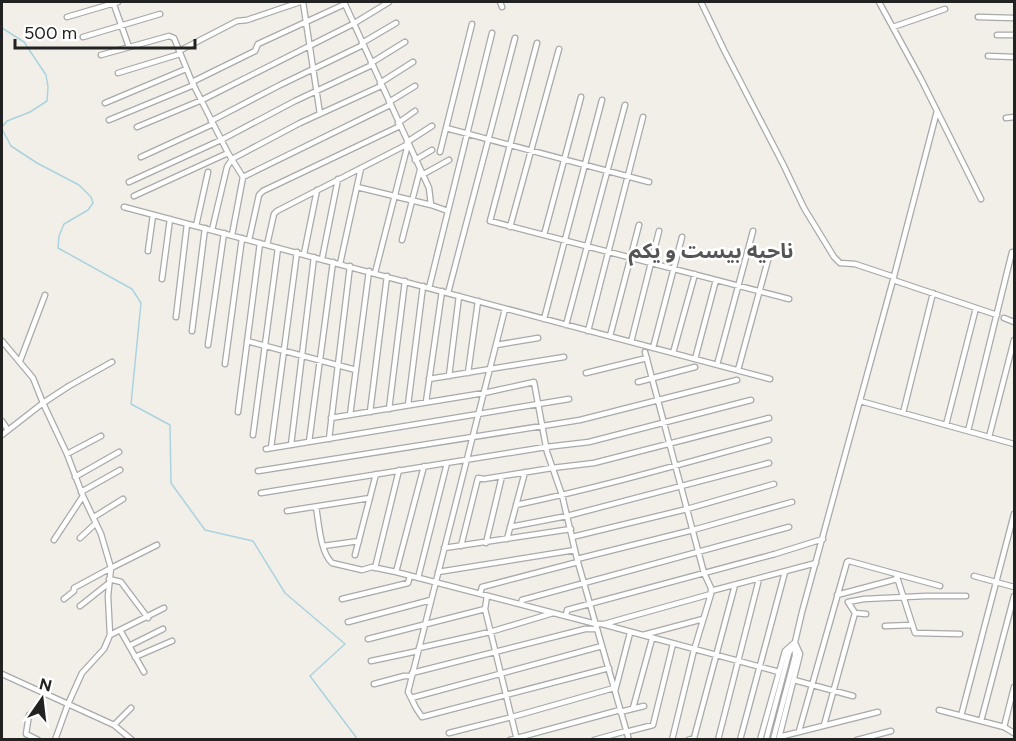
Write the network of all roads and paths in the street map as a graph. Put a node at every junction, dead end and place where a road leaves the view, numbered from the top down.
1 (114, 2) edge
2 (302, 2) edge
3 (389, 2) edge
4 (701, 2) edge
5 (879, 2) edge
6 (344, 3) edge
7 (945, 9) dead end
8 (160, 14) dead end
9 (67, 17) dead end
10 (978, 17) dead end
11 (1014, 18) edge
12 (306, 21) junction
13 (396, 23) dead end
14 (353, 24) junction
15 (472, 24) dead end
16 (122, 26) junction
17 (893, 27) junction
18 (492, 33) dead end
19 (997, 35) dead end
20 (1014, 35) edge
21 (83, 37) dead end
22 (515, 38) dead end
23 (405, 42) dead end
24 (537, 43) dead end
25 (362, 44) junction
26 (310, 45) junction
27 (129, 47) junction
28 (559, 49) dead end
29 (179, 53) junction
30 (101, 55) dead end
31 (988, 56) dead end
32 (1014, 57) edge
33 (413, 62) dead end
34 (371, 64) junction
35 (186, 69) junction
36 (313, 69) junction
37 (118, 73) dead end
38 (193, 83) junction
39 (381, 85) junction
40 (415, 86) dead end
41 (316, 91) junction
42 (581, 97) dead end
43 (202, 100) junction
44 (602, 100) dead end
45 (105, 103) dead end
46 (389, 104) junction
47 (625, 105) dead end
48 (415, 111) dead end
49 (936, 111) junction
50 (320, 114) junction
51 (643, 117) dead end
52 (1014, 117) edge
53 (1006, 118) dead end
54 (109, 120) dead end
55 (212, 122) junction
56 (399, 124) junction
57 (432, 126) dead end
58 (137, 127) dead end
59 (446, 128) junction
60 (467, 134) junction
61 (221, 140) junction
62 (489, 140) junction
63 (407, 143) junction
64 (510, 145) junction
65 (432, 150) dead end
66 (531, 151) junction
67 (440, 152) dead end
68 (228, 153) junction
69 (141, 157) dead end
70 (232, 159) junction
71 (564, 159) junction
72 (415, 160) junction
73 (449, 160) dead end
74 (585, 165) junction
75 (361, 168) junction
76 (607, 171) junction
77 (208, 172) dead end
78 (421, 172) junction
79 (627, 176) junction
80 (243, 177) junction
81 (338, 179) junction
82 (129, 182) dead end
83 (649, 182) dead end
84 (357, 187) junction
85 (317, 190) junction
86 (134, 196) dead end
87 (394, 196) junction
88 (981, 199) dead end
89 (412, 201) junction
90 (431, 205) junction
91 (124, 207) dead end
92 (448, 211) junction
93 (153, 215) junction
94 (170, 219) junction
95 (187, 224) junction
96 (639, 225) dead end
97 (196, 226) junction
98 (510, 227) junction
99 (205, 228) junction
100 (212, 230) junction
101 (659, 231) dead end
102 (753, 231) dead end
103 (224, 233) junction
104 (232, 235) junction
105 (544, 236) junction
106 (682, 237) dead end
107 (242, 238) junction
108 (249, 240) junction
109 (402, 240) dead end
110 (565, 241) junction
111 (260, 243) junction
112 (267, 245) junction
113 (587, 247) junction
114 (278, 248) junction
115 (148, 251) dead end
116 (297, 252) junction
117 (608, 252) junction
118 (1012, 252) dead end
119 (304, 254) junction
120 (314, 257) junction
121 (630, 258) junction
122 (322, 259) junction
123 (768, 260) dead end
124 (333, 262) junction
125 (651, 263) junction
126 (340, 264) junction
127 (350, 266) junction
128 (674, 269) junction
129 (369, 271) junction
130 (375, 273) junction
131 (695, 274) junction
132 (387, 276) junction
133 (162, 279) dead end
134 (894, 279) junction
135 (716, 280) junction
136 (405, 281) junction
137 (738, 286) junction
138 (426, 287) junction
139 (760, 291) junction
140 (445, 292) junction
141 (933, 293) junction
142 (45, 296) dead end
143 (459, 296) junction
144 (789, 299) dead end
145 (478, 301) junction
146 (976, 308) junction
147 (505, 309) junction
148 (997, 315) junction
149 (176, 317) dead end
150 (1004, 318) dead end
151 (544, 319) junction
152 (1014, 322) edge
153 (566, 325) junction
154 (192, 331) dead end
155 (588, 331) junction
156 (610, 336) junction
157 (538, 338) dead end
158 (2, 340) edge
159 (1014, 340) edge
160 (247, 342) junction
161 (631, 342) junction
162 (208, 345) dead end
163 (496, 345) junction
164 (265, 346) junction
165 (653, 348) junction
166 (284, 351) junction
167 (645, 351) dead end
168 (673, 353) junction
169 (302, 356) junction
170 (564, 357) dead end
171 (647, 358) junction
172 (695, 359) junction
173 (20, 361) junction
174 (320, 361) junction
175 (112, 362) dead end
176 (225, 364) dead end
177 (717, 364) junction
178 (338, 366) junction
179 (695, 367) dead end
180 (490, 369) junction
181 (356, 370) junction
182 (738, 370) junction
183 (468, 373) junction
184 (586, 373) dead end
185 (449, 376) junction
186 (652, 378) junction
187 (429, 379) junction
188 (770, 379) dead end
189 (737, 380) dead end
190 (638, 382) dead end
191 (484, 393) junction
192 (569, 399) dead end
193 (658, 400) junction
194 (751, 400) dead end
195 (860, 401) junction
196 (426, 402) junction
197 (43, 403) junction
198 (538, 404) junction
199 (408, 405) junction
200 (389, 409) junction
201 (238, 412) dead end
202 (370, 412) junction
203 (903, 413) junction
204 (478, 414) junction
205 (350, 415) junction
206 (331, 418) junction
207 (769, 418) dead end
208 (2, 421) edge
209 (664, 423) junction
210 (946, 425) junction
211 (542, 426) junction
212 (8, 430) junction
213 (968, 431) junction
214 (2, 435) edge
215 (254, 435) dead end
216 (101, 436) dead end
217 (989, 437) junction
218 (472, 438) junction
219 (328, 439) junction
220 (769, 440) dead end
221 (309, 442) junction
222 (670, 444) junction
223 (1014, 444) edge
224 (291, 445) junction
225 (546, 447) junction
226 (119, 452) dead end
227 (67, 454) junction
228 (467, 459) junction
229 (447, 463) junction
230 (769, 463) dead end
231 (424, 466) junction
232 (676, 466) junction
233 (552, 468) junction
234 (120, 470) dead end
235 (399, 470) junction
236 (258, 471) dead end
237 (525, 472) junction
238 (376, 474) junction
239 (502, 476) junction
240 (75, 477) junction
241 (774, 484) dead end
242 (681, 486) junction
243 (261, 493) dead end
244 (82, 494) junction
245 (562, 495) junction
246 (370, 498) junction
247 (123, 499) dead end
248 (792, 502) dead end
249 (516, 505) junction
250 (316, 507) junction
251 (687, 509) junction
252 (287, 511) dead end
253 (1014, 514) edge
254 (567, 516) junction
255 (94, 517) junction
256 (96, 523) junction
257 (510, 527) junction
258 (789, 527) dead end
259 (571, 529) junction
260 (693, 530) junction
261 (572, 537) junction
262 (80, 538) dead end
263 (507, 539) junction
264 (823, 539) junction
265 (54, 540) dead end
266 (359, 541) junction
267 (486, 543) junction
268 (157, 545) dead end
269 (323, 546) junction
270 (461, 546) junction
271 (444, 549) junction
272 (575, 550) junction
273 (698, 551) junction
274 (355, 555) dead end
275 (578, 560) junction
276 (816, 563) junction
277 (111, 568) junction
278 (375, 568) junction
279 (396, 572) junction
280 (438, 572) junction
281 (785, 572) junction
282 (704, 573) junction
283 (410, 576) junction
284 (974, 576) dead end
285 (896, 577) junction
286 (418, 578) junction
287 (759, 579) junction
288 (109, 581) junction
289 (435, 582) junction
290 (584, 582) junction
291 (997, 582) junction
292 (735, 585) junction
293 (940, 586) dead end
294 (1014, 587) edge
295 (711, 593) junction
296 (480, 594) junction
297 (837, 595) junction
298 (488, 596) junction
299 (966, 596) dead end
300 (1014, 596) edge
301 (903, 597) junction
302 (64, 599) dead end
303 (342, 599) dead end
304 (431, 600) junction
305 (590, 603) junction
306 (521, 604) junction
307 (80, 606) dead end
308 (164, 608) dead end
309 (485, 609) junction
310 (554, 613) junction
311 (855, 613) junction
312 (866, 614) dead end
313 (566, 616) junction
314 (148, 618) junction
315 (703, 618) junction
316 (348, 622) dead end
317 (912, 624) junction
318 (425, 625) junction
319 (598, 626) junction
320 (885, 626) dead end
321 (163, 629) dead end
322 (120, 630) junction
323 (490, 632) junction
324 (630, 633) junction
325 (960, 634) dead end
326 (110, 635) junction
327 (640, 636) junction
328 (368, 639) dead end
329 (652, 639) junction
330 (172, 641) dead end
331 (795, 642) junction
332 (673, 644) junction
333 (129, 646) junction
334 (602, 646) junction
335 (418, 650) junction
336 (694, 650) junction
337 (496, 653) junction
338 (716, 655) junction
339 (135, 657) junction
340 (371, 661) dead end
341 (738, 661) junction
342 (760, 667) junction
343 (609, 668) junction
344 (144, 672) dead end
345 (779, 672) junction
346 (501, 673) junction
347 (2, 674) edge
348 (412, 675) junction
349 (794, 680) junction
350 (375, 684) dead end
351 (811, 684) junction
352 (1014, 687) edge
353 (614, 690) junction
354 (833, 690) junction
355 (507, 695) junction
356 (854, 696) dead end
357 (411, 698) junction
358 (68, 704) junction
359 (644, 706) dead end
360 (131, 708) dead end
361 (633, 708) junction
362 (939, 710) dead end
363 (620, 711) junction
364 (878, 712) dead end
365 (29, 715) dead end
366 (961, 716) junction
367 (512, 717) junction
368 (981, 721) junction
369 (114, 725) junction
370 (824, 726) junction
371 (1004, 727) junction
372 (799, 731) junction
373 (891, 731) dead end
374 (626, 732) junction
375 (448, 733) dead end
376 (1014, 733) edge
377 (517, 739) edge
378 (777, 739) edge
379 (38, 740) edge
380 (56, 740) edge
381 (132, 740) edge
382 (510, 740) edge
383 (594, 740) edge
384 (628, 740) edge
385 (672, 740) edge
386 (688, 740) edge
387 (718, 740) edge
388 (740, 740) edge
389 (760, 740) edge
390 (766, 740) edge
391 (857, 740) edge

1 - 9 street
1 - 16 street
2 - 12 street
2 - 29 street
3 - 14 street
4 - 134 street
5 - 17 street
6 - 12 street
6 - 14 street
7 - 17 street
8 - 16 street
10 - 11 street
12 - 26 street
12 - 38 street
13 - 25 street
14 - 25 street
14 - 26 street
15 - 59 street
16 - 21 street
16 - 27 street
17 - 49 street
18 - 60 street
19 - 20 street
22 - 62 street
23 - 34 street
24 - 64 street
25 - 34 street
25 - 36 street
26 - 36 street
26 - 43 street
27 - 29 street
27 - 30 street
28 - 66 street
29 - 35 street
29 - 37 street
31 - 32 street
33 - 39 street
34 - 39 street
34 - 41 street
35 - 38 street
35 - 45 street
36 - 41 street
36 - 55 street
38 - 43 street
38 - 54 street
39 - 46 street
39 - 50 street
40 - 46 street
41 - 50 street
41 - 61 street
42 - 71 street
43 - 55 street
43 - 58 street
44 - 74 street
46 - 56 street
46 - 80 street
47 - 76 street
48 - 56 street
49 - 88 street
49 - 134 street
50 - 70 street
51 - 79 street
52 - 53 street
55 - 61 street
55 - 69 street
56 - 63 street
56 - 108 street
57 - 63 street
59 - 60 street
59 - 67 street
60 - 62 street
60 - 92 street
61 - 68 street
61 - 82 street
62 - 64 street
62 - 140 street
63 - 72 street
63 - 75 street
63 - 87 street
64 - 66 street
64 - 98 street
65 - 72 street
66 - 71 street
66 - 98 street
68 - 70 street
68 - 86 street
70 - 80 street
70 - 100 street
71 - 74 street
71 - 105 street
72 - 78 street
73 - 78 street
74 - 76 street
74 - 110 street
75 - 81 street
75 - 84 street
76 - 79 street
76 - 113 street
77 - 97 street
78 - 89 street
78 - 90 street
79 - 83 street
79 - 117 street
80 - 104 street
81 - 85 street
81 - 122 street
84 - 87 street
84 - 126 street
85 - 112 street
85 - 119 street
87 - 89 street
87 - 130 street
89 - 90 street
89 - 109 street
90 - 92 street
91 - 93 street
92 - 138 street
93 - 94 street
93 - 115 street
94 - 95 street
94 - 133 street
95 - 97 street
95 - 149 street
96 - 121 street
97 - 99 street
98 - 105 street
99 - 100 street
99 - 154 street
100 - 103 street
101 - 125 street
102 - 137 street
103 - 104 street
103 - 162 street
104 - 107 street
105 - 110 street
106 - 128 street
107 - 108 street
107 - 176 street
108 - 111 street
110 - 113 street
110 - 151 street
111 - 112 street
111 - 160 street
112 - 114 street
113 - 117 street
113 - 153 street
114 - 116 street
114 - 164 street
116 - 119 street
116 - 166 street
117 - 121 street
117 - 155 street
118 - 148 street
119 - 120 street
120 - 122 street
120 - 169 street
121 - 125 street
121 - 156 street
122 - 124 street
123 - 139 street
124 - 126 street
124 - 174 street
125 - 128 street
125 - 161 street
126 - 127 street
127 - 129 street
127 - 178 street
128 - 131 street
128 - 165 street
129 - 130 street
129 - 181 street
130 - 132 street
131 - 135 street
131 - 168 street
132 - 136 street
132 - 202 street
134 - 141 street
134 - 195 street
135 - 137 street
135 - 172 street
136 - 138 street
136 - 200 street
137 - 139 street
137 - 177 street
138 - 140 street
138 - 199 street
139 - 144 street
139 - 182 street
140 - 143 street
140 - 187 street
141 - 146 street
141 - 203 street
142 - 173 street
143 - 145 street
143 - 185 street
145 - 147 street
145 - 183 street
146 - 148 street
146 - 210 street
147 - 151 street
147 - 163 street
148 - 213 street
150 - 152 street
151 - 153 street
153 - 155 street
155 - 156 street
156 - 161 street
157 - 163 street
158 - 173 street
159 - 217 street
160 - 164 street
160 - 201 street
161 - 165 street
163 - 180 street
164 - 166 street
164 - 215 street
165 - 168 street
166 - 169 street
166 - 224 street
167 - 171 street
168 - 172 street
169 - 174 street
169 - 224 street
170 - 180 street
171 - 184 street
171 - 186 street
172 - 177 street
173 - 197 street
174 - 178 street
174 - 221 street
175 - 197 street
177 - 182 street
178 - 181 street
178 - 206 street
179 - 186 street
180 - 183 street
180 - 191 street
181 - 205 street
182 - 188 street
183 - 185 street
185 - 187 street
186 - 190 street
186 - 193 street
187 - 196 street
189 - 193 street
191 - 196 street
191 - 198 street
191 - 204 street
192 - 198 street
193 - 209 street
193 - 211 street
194 - 209 street
195 - 203 street
195 - 264 street
196 - 199 street
197 - 212 street
197 - 227 street
198 - 204 street
198 - 211 street
199 - 200 street
200 - 202 street
202 - 205 street
203 - 210 street
204 - 218 street
204 - 219 street
205 - 206 street
206 - 219 street
207 - 222 street
208 - 212 street
209 - 222 street
209 - 225 street
210 - 213 street
211 - 218 street
211 - 225 street
212 - 214 street
213 - 217 street
216 - 227 street
217 - 223 street
218 - 228 street
218 - 236 street
219 - 221 street
220 - 232 street
221 - 224 street
222 - 232 street
222 - 233 street
225 - 228 street
225 - 233 street
226 - 240 street
227 - 240 street
228 - 229 street
228 - 271 street
229 - 231 street
229 - 286 street
230 - 242 street
231 - 235 street
231 - 279 street
232 - 242 street
232 - 245 street
233 - 237 street
233 - 245 street
234 - 244 street
235 - 238 street
235 - 278 street
237 - 239 street
237 - 249 street
238 - 243 street
238 - 246 street
239 - 267 street
239 - 270 street
240 - 244 street
241 - 251 street
242 - 251 street
242 - 254 street
244 - 255 street
244 - 265 street
245 - 249 street
245 - 254 street
246 - 250 street
246 - 266 street
247 - 255 street
248 - 260 street
249 - 257 street
250 - 252 street
250 - 269 street
251 - 260 street
251 - 261 street
253 - 291 street
254 - 257 street
254 - 259 street
255 - 256 street
256 - 262 street
256 - 277 street
257 - 263 street
258 - 273 street
259 - 261 street
259 - 263 street
260 - 273 street
260 - 275 street
261 - 272 street
263 - 267 street
264 - 276 street
264 - 282 street
266 - 269 street
266 - 274 street
267 - 270 street
268 - 277 street
269 - 278 street
270 - 271 street
271 - 280 street
272 - 275 street
272 - 280 street
273 - 282 street
273 - 290 street
275 - 290 street
275 - 296 street
276 - 281 street
276 - 331 street
277 - 288 street
277 - 302 street
278 - 279 street
279 - 283 street
280 - 289 street
281 - 287 street
281 - 342 street
282 - 295 street
282 - 305 street
283 - 286 street
283 - 303 street
284 - 291 street
285 - 293 street
285 - 297 street
285 - 297 street
285 - 301 street
286 - 289 street
287 - 292 street
287 - 341 street
288 - 307 street
288 - 314 street
288 - 326 street
289 - 296 street
289 - 304 street
290 - 305 street
290 - 306 street
291 - 294 street
291 - 366 street
292 - 295 street
292 - 338 street
295 - 315 street
295 - 319 street
296 - 298 street
297 - 351 street
298 - 306 street
298 - 309 street
299 - 301 street
300 - 368 street
301 - 311 street
301 - 317 street
304 - 316 street
304 - 318 street
305 - 313 street
305 - 319 street
306 - 310 street
308 - 314 street
309 - 318 street
309 - 323 street
310 - 313 street
310 - 323 street
311 - 312 street
311 - 354 street
313 - 319 street
314 - 322 street
315 - 327 street
315 - 336 street
317 - 320 street
317 - 325 street
318 - 328 street
318 - 335 street
319 - 324 street
319 - 334 street
319 - 337 street
321 - 333 street
322 - 326 street
322 - 333 street
323 - 335 street
323 - 337 street
324 - 327 street
324 - 353 street
326 - 358 street
327 - 329 street
329 - 332 street
329 - 361 street
330 - 339 street
331 - 345 street
331 - 349 street
331 - 378 street
331 - 390 street
332 - 336 street
332 - 374 street
333 - 339 street
334 - 343 street
334 - 346 street
335 - 340 street
335 - 348 street
336 - 338 street
336 - 385 street
337 - 346 street
337 - 348 street
338 - 341 street
338 - 386 street
339 - 344 street
341 - 342 street
341 - 387 street
342 - 345 street
342 - 388 street
343 - 353 street
343 - 355 street
345 - 389 street
346 - 355 street
346 - 357 street
347 - 358 street
348 - 350 street
348 - 357 street
349 - 351 street
349 - 378 street
351 - 354 street
351 - 372 street
352 - 371 street
353 - 363 street
353 - 367 street
354 - 356 street
354 - 370 street
355 - 357 street
355 - 367 street
358 - 369 street
358 - 380 street
359 - 361 street
360 - 369 street
361 - 363 street
362 - 366 street
363 - 374 street
363 - 377 street
364 - 370 street
365 - 379 street
366 - 368 street
367 - 375 street
367 - 377 street
368 - 371 street
369 - 381 street
370 - 372 street
371 - 376 street
372 - 378 street
373 - 391 street
374 - 383 street
374 - 384 street
377 - 382 street

